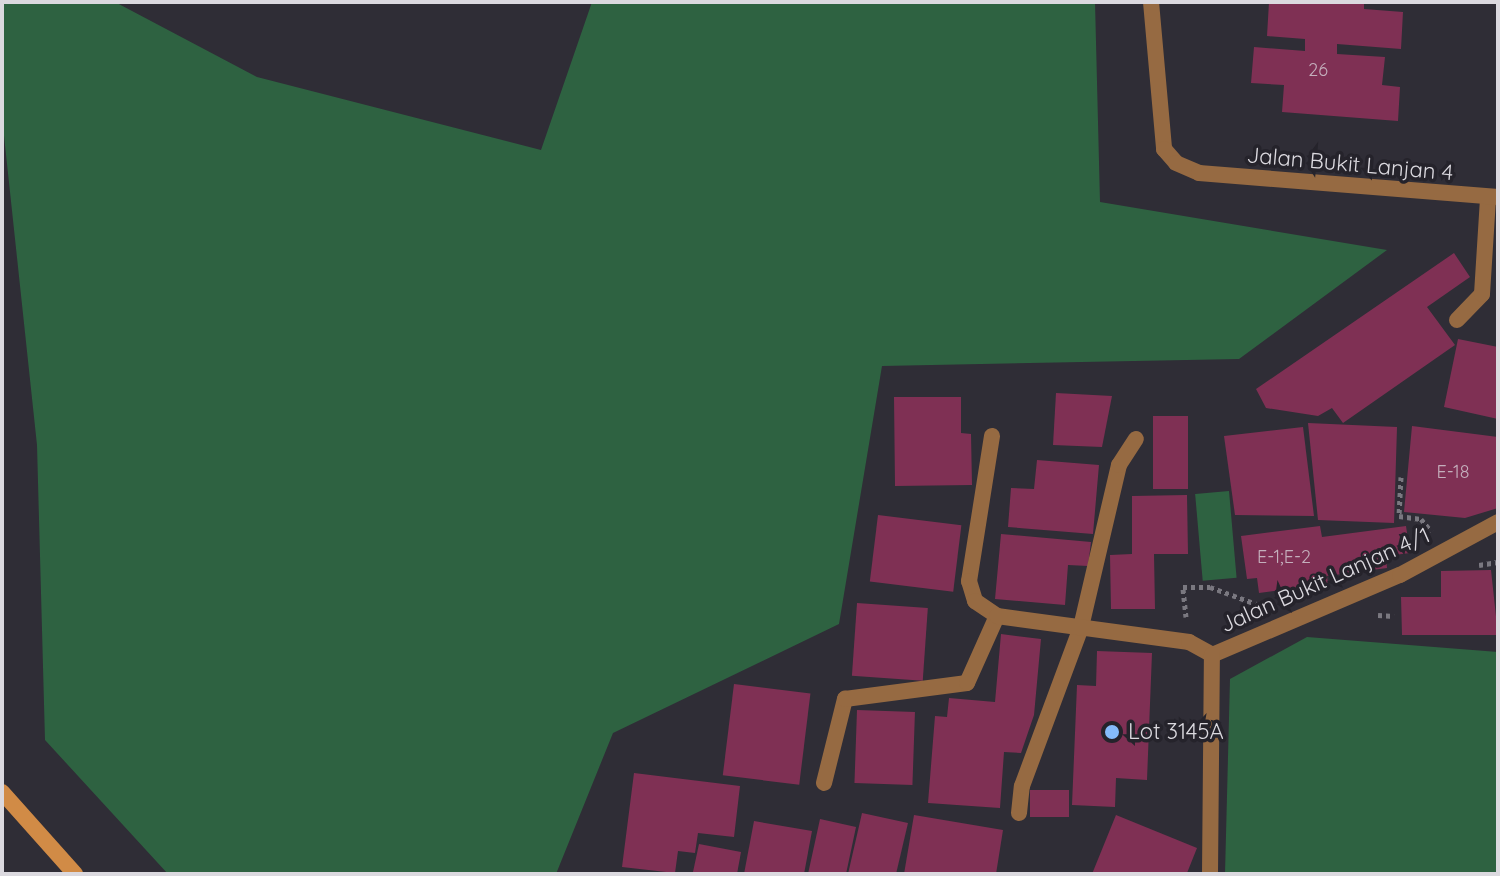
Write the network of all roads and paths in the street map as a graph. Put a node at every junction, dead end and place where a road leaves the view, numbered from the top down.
1 (1151, 2) edge
2 (1493, 198) edge
3 (1457, 320) dead end
4 (992, 436) dead end
5 (1136, 439) dead end
6 (1401, 477) dead end
7 (1498, 522) edge
8 (1449, 549) junction
9 (1183, 587) dead end
10 (1267, 608) dead end
11 (997, 616) junction
12 (1081, 627) junction
13 (1212, 655) junction
14 (824, 783) dead end
15 (2, 792) edge
16 (1019, 813) dead end
17 (75, 874) edge
18 (1210, 874) edge

1 - 2 street, Jalan Bukit Lanjan 4
2 - 3 street
4 - 11 street
5 - 12 street
6 - 8 path
7 - 8 street, Jalan Bukit Lanjan 4/1
8 - 13 street, Jalan Bukit Lanjan 4/1
9 - 10 path
11 - 12 street
11 - 14 street
12 - 13 street
12 - 16 street
13 - 18 street
15 - 17 street

